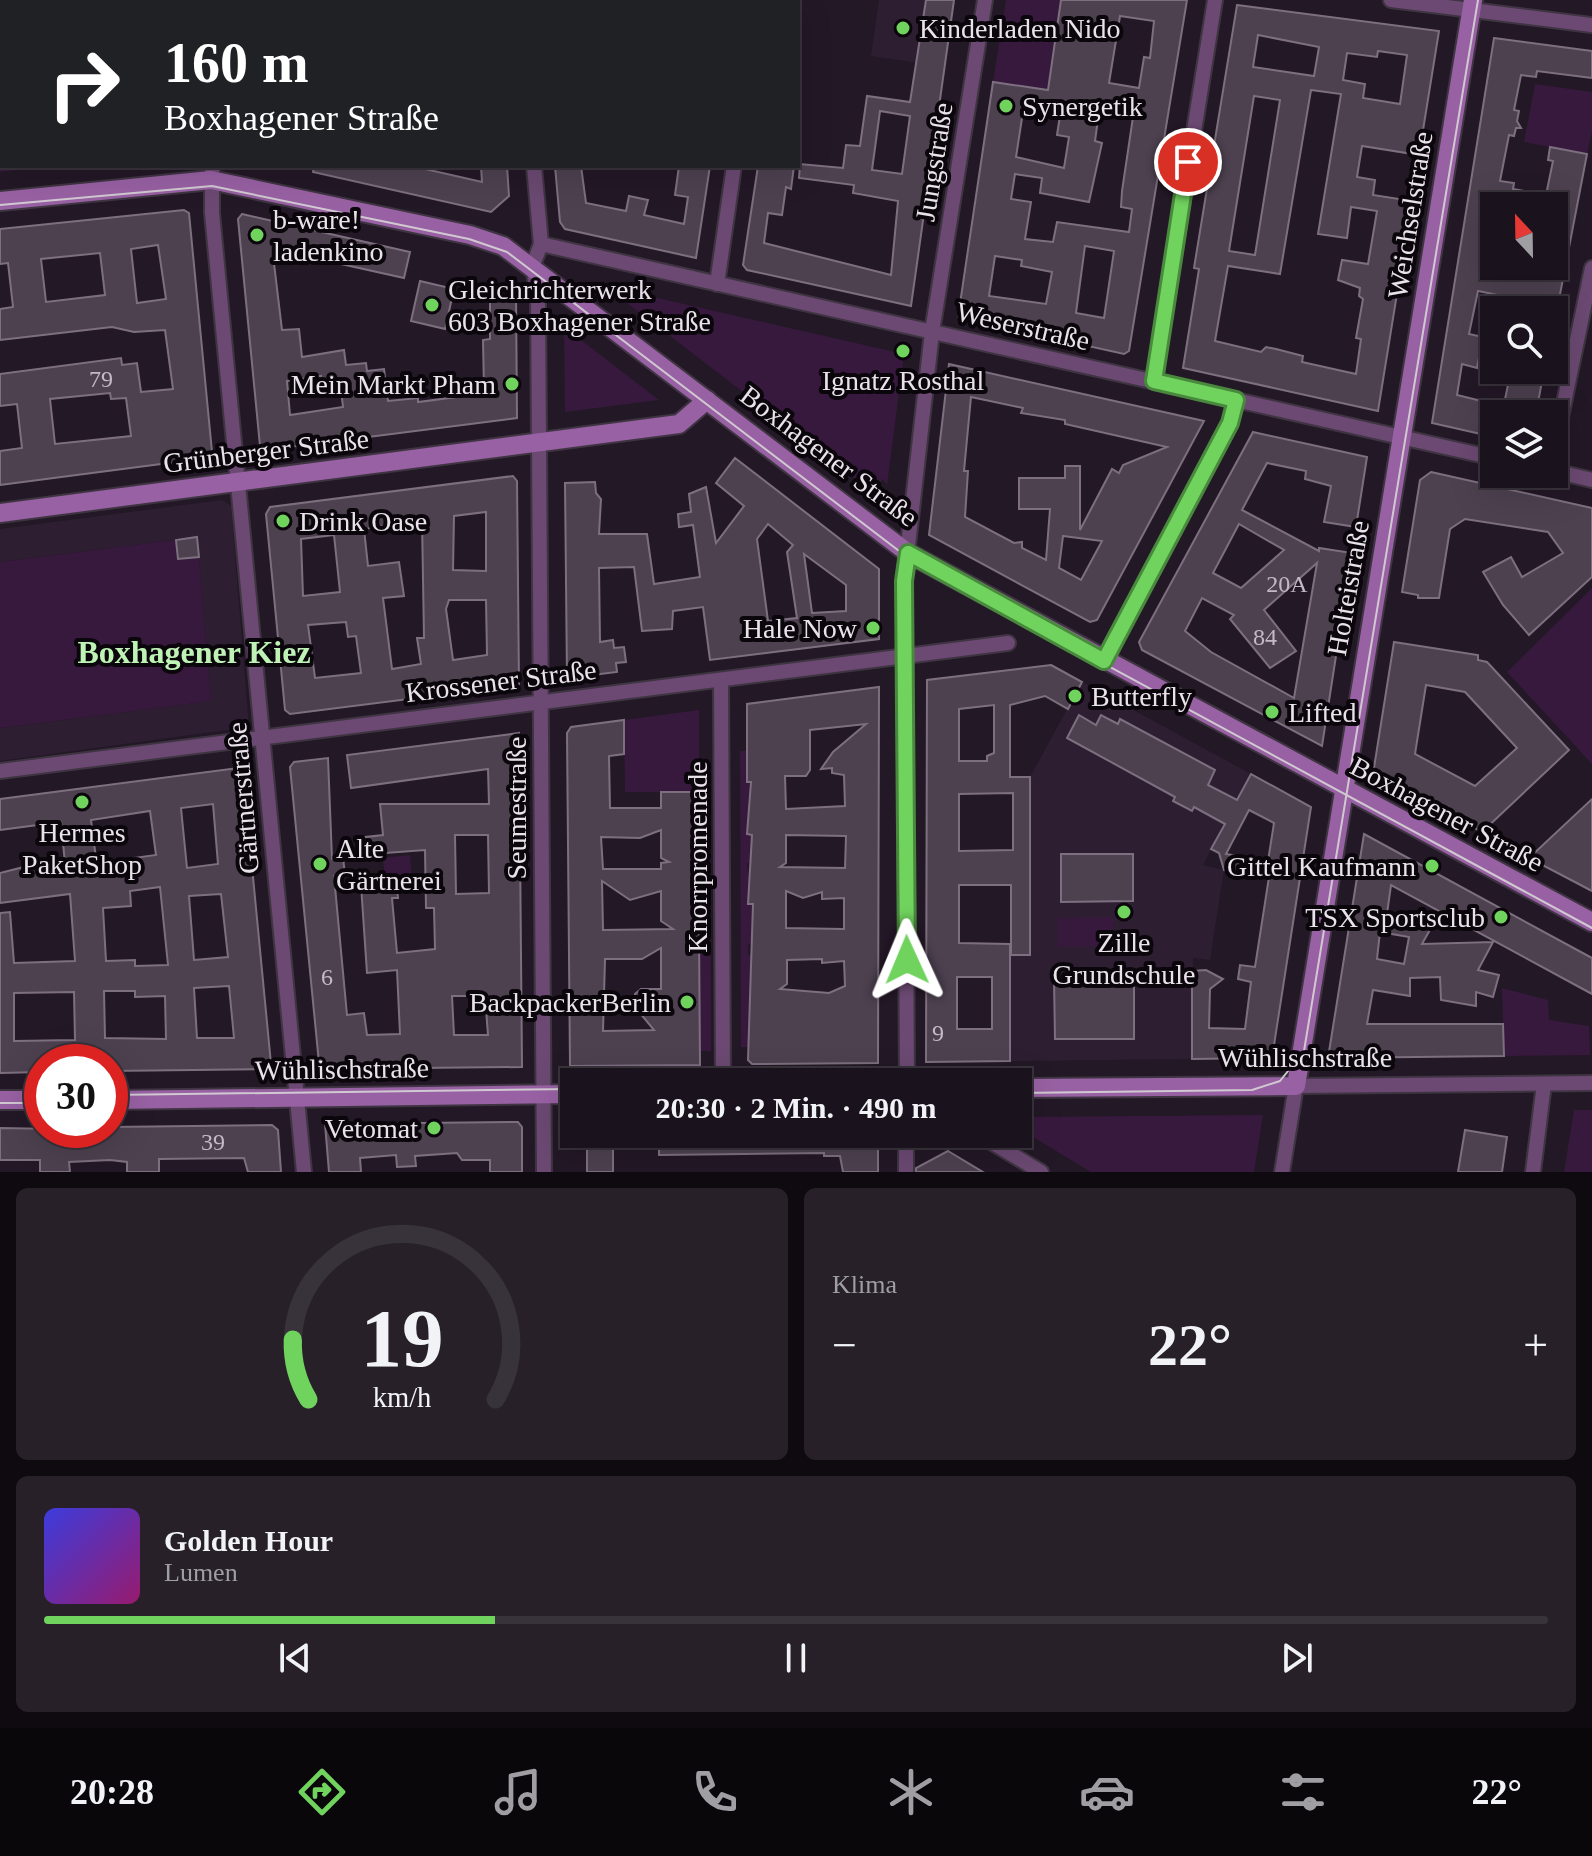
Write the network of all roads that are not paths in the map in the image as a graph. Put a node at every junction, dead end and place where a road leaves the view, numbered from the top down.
1 (985, 0) edge
2 (1215, 0) edge
3 (1391, 0) edge
4 (1472, 5) edge
5 (1592, 25) edge
6 (534, 168) edge
7 (734, 168) edge
8 (212, 173) edge
9 (0, 201) edge
10 (541, 244) junction
11 (533, 265) junction
12 (1592, 268) edge
13 (717, 284) junction
14 (932, 332) junction
15 (1154, 381) junction
16 (707, 400) junction
17 (1236, 400) junction
18 (1565, 400) edge
19 (1402, 439) junction
20 (538, 443) junction
21 (1480, 455) edge
22 (1568, 474) edge
23 (1592, 480) edge
24 (239, 483) junction
25 (0, 513) edge
26 (908, 553) junction
27 (1008, 643) dead end
28 (904, 657) junction
29 (1104, 661) junction
30 (721, 680) junction
31 (541, 702) junction
32 (263, 737) junction
33 (0, 771) edge
34 (1342, 790) junction
35 (1592, 922) edge
36 (723, 1068) edge
37 (907, 1068) edge
38 (1592, 1083) edge
39 (1544, 1084) junction
40 (1296, 1086) junction
41 (1032, 1088) edge
42 (560, 1094) edge
43 (544, 1095) junction
44 (298, 1098) junction
45 (0, 1100) edge
46 (24, 1100) edge
47 (128, 1100) edge
48 (906, 1148) edge
49 (1001, 1148) edge
50 (304, 1172) edge
51 (544, 1172) edge
52 (906, 1172) edge
53 (1041, 1172) edge
54 (1282, 1172) edge
55 (1533, 1172) edge

1 - 14 street, Jungstraße
2 - 15 street
3 - 4 street
4 - 5 street
4 - 19 street, Weichselstraße
6 - 10 street
7 - 13 street
8 - 9 street, Boxhagener Straße
8 - 11 street, Boxhagener Straße
8 - 24 street, Gärtnerstraße
10 - 11 street
10 - 13 street, Weserstraße
11 - 16 street, Boxhagener Straße
11 - 20 street, Seumestraße
12 - 18 street
13 - 14 street, Weserstraße
14 - 15 street, Weserstraße
14 - 26 street, Jungstraße
15 - 17 street, Weserstraße
16 - 20 street, Grünberger Straße
16 - 26 street, Boxhagener Straße
17 - 19 street, Weserstraße
17 - 29 street
19 - 21 street, Weserstraße
19 - 34 street, Holteistraße
20 - 24 street, Grünberger Straße
20 - 31 street, Seumestraße
22 - 23 street
24 - 25 street, Grünberger Straße
24 - 32 street, Gärtnerstraße
26 - 28 street, Jungstraße
26 - 29 street, Boxhagener Straße
27 - 28 street, Krossener Straße
28 - 30 street, Krossener Straße
28 - 37 street, Jungstraße
29 - 34 street, Boxhagener Straße
30 - 31 street, Krossener Straße
30 - 36 street, Knorrpromenade
31 - 32 street, Krossener Straße
31 - 43 street, Seumestraße
32 - 33 street, Krossener Straße
32 - 44 street, Gärtnerstraße
34 - 35 street, Boxhagener Straße
34 - 40 street, Holteistraße
38 - 39 street, Wühlischstraße
39 - 40 street, Wühlischstraße
39 - 55 street
40 - 41 street, Wühlischstraße
40 - 54 street, Holteistraße
42 - 43 street, Wühlischstraße
43 - 44 street, Wühlischstraße
43 - 51 street, Seumestraße
44 - 47 street, Wühlischstraße
44 - 50 street, Gärtnerstraße
45 - 46 street
48 - 52 street
49 - 53 street

